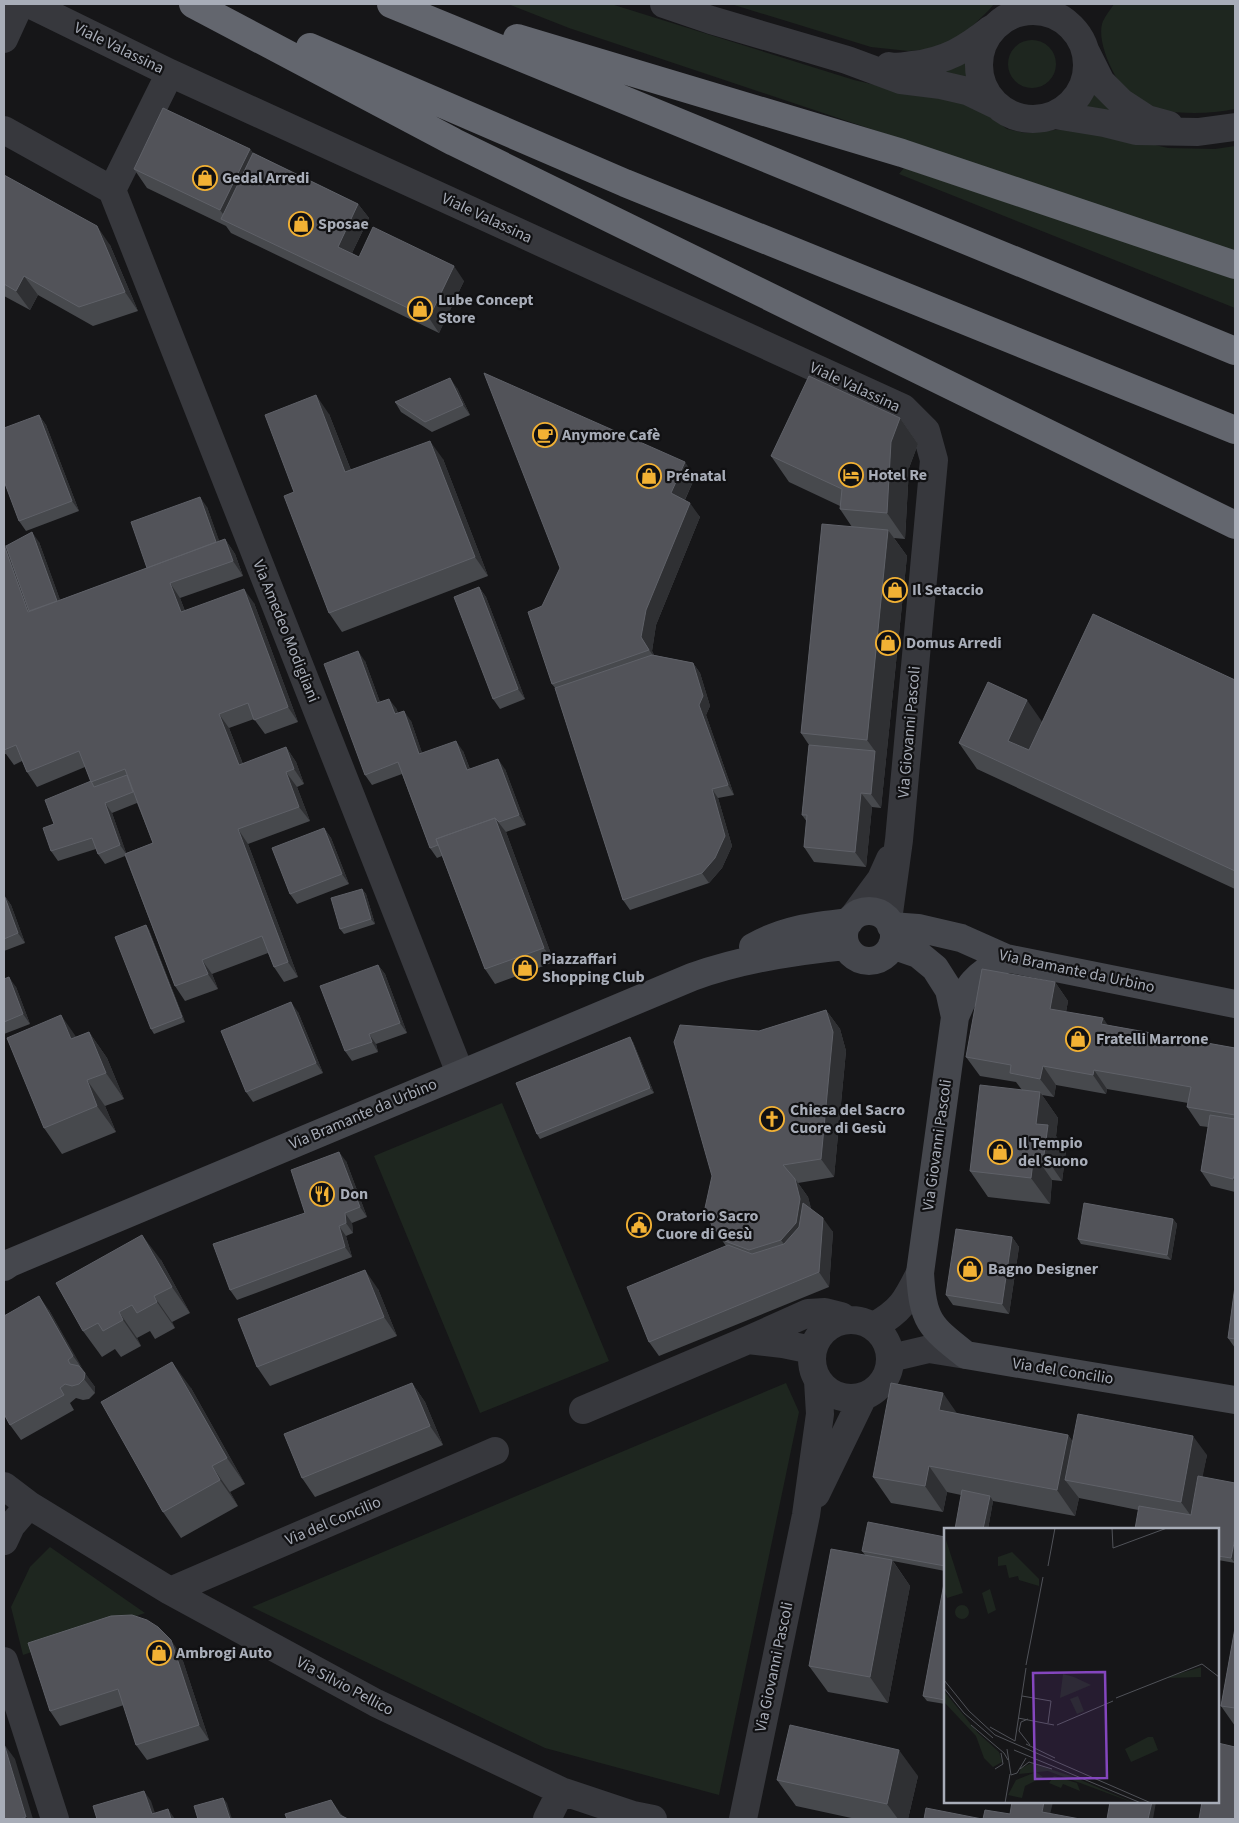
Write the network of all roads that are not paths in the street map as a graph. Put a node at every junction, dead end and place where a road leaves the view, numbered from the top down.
1 (20, 4) edge
2 (29, 4) edge
3 (194, 4) edge
4 (210, 4) edge
5 (391, 4) edge
6 (402, 4) edge
7 (664, 4) edge
8 (995, 27) junction
9 (4, 39) edge
10 (1086, 52) junction
11 (847, 60) junction
12 (170, 73) junction
13 (996, 105) junction
14 (1054, 115) junction
15 (1235, 127) edge
16 (4, 130) edge
17 (1198, 132) junction
18 (112, 190) junction
19 (1235, 264) edge
20 (1235, 351) edge
21 (1235, 430) edge
22 (930, 446) joint
23 (1231, 524) edge
24 (899, 840) junction
25 (849, 928) junction
26 (890, 930) junction
27 (1006, 958) junction
28 (1235, 1004) edge
29 (955, 1017) junction
30 (460, 1073) junction
31 (5, 1260) edge
32 (920, 1273) junction
33 (847, 1320) junction
34 (874, 1326) junction
35 (748, 1340) junction
36 (812, 1350) junction
37 (966, 1355) junction
38 (891, 1358) junction
39 (818, 1381) junction
40 (863, 1397) junction
41 (1235, 1400) edge
42 (583, 1410) dead end
43 (496, 1451) dead end
44 (4, 1486) edge
45 (29, 1505) junction
46 (806, 1515) junction
47 (4, 1541) edge
48 (170, 1591) junction
49 (4, 1661) edge
50 (561, 1791) junction
51 (55, 1819) edge
52 (547, 1819) edge
53 (652, 1819) edge
54 (743, 1819) edge

1 - 9 street
2 - 12 street, Viale Valassina
3 - 23 highway
4 - 21 highway
5 - 20 highway
6 - 19 highway
7 - 11 street
8 - 10 street
8 - 11 street
8 - 13 street
10 - 14 street
10 - 17 street
11 - 13 street
12 - 18 street
12 - 22 street, Viale Valassina
13 - 14 street
14 - 17 street
15 - 17 street
16 - 18 street
18 - 30 street, Via Amedeo Modigliani
22 - 24 street, Via Giovanni Pascoli
24 - 25 street, Via Giovanni Pascoli
24 - 26 street, Via Giovanni Pascoli
25 - 26 street
25 - 26 street
25 - 30 street, Via Bramante da Urbino
26 - 27 street, Via Bramante da Urbino
26 - 29 street, Via Giovanni Pascoli
27 - 28 street, Via Bramante da Urbino
27 - 29 street, Via Giovanni Pascoli
29 - 32 street, Via Giovanni Pascoli
30 - 31 street, Via Bramante da Urbino
32 - 34 street, Via Giovanni Pascoli
32 - 37 street, Via Giovanni Pascoli
33 - 34 street
33 - 35 street
33 - 36 street
34 - 38 street
35 - 36 street
35 - 42 street
36 - 39 street
37 - 38 street, Via del Concilio
37 - 41 street, Via del Concilio
38 - 40 street
39 - 40 street
39 - 46 street, Via Giovanni Pascoli
40 - 46 street, Via Giovanni Pascoli
43 - 48 street, Via del Concilio
44 - 45 street, Via Silvio Pellico
45 - 47 street
45 - 48 street, Via Silvio Pellico
46 - 54 street, Via Giovanni Pascoli
48 - 50 street, Via Silvio Pellico
49 - 51 street
50 - 52 street
50 - 53 street, Via Silvio Pellico

